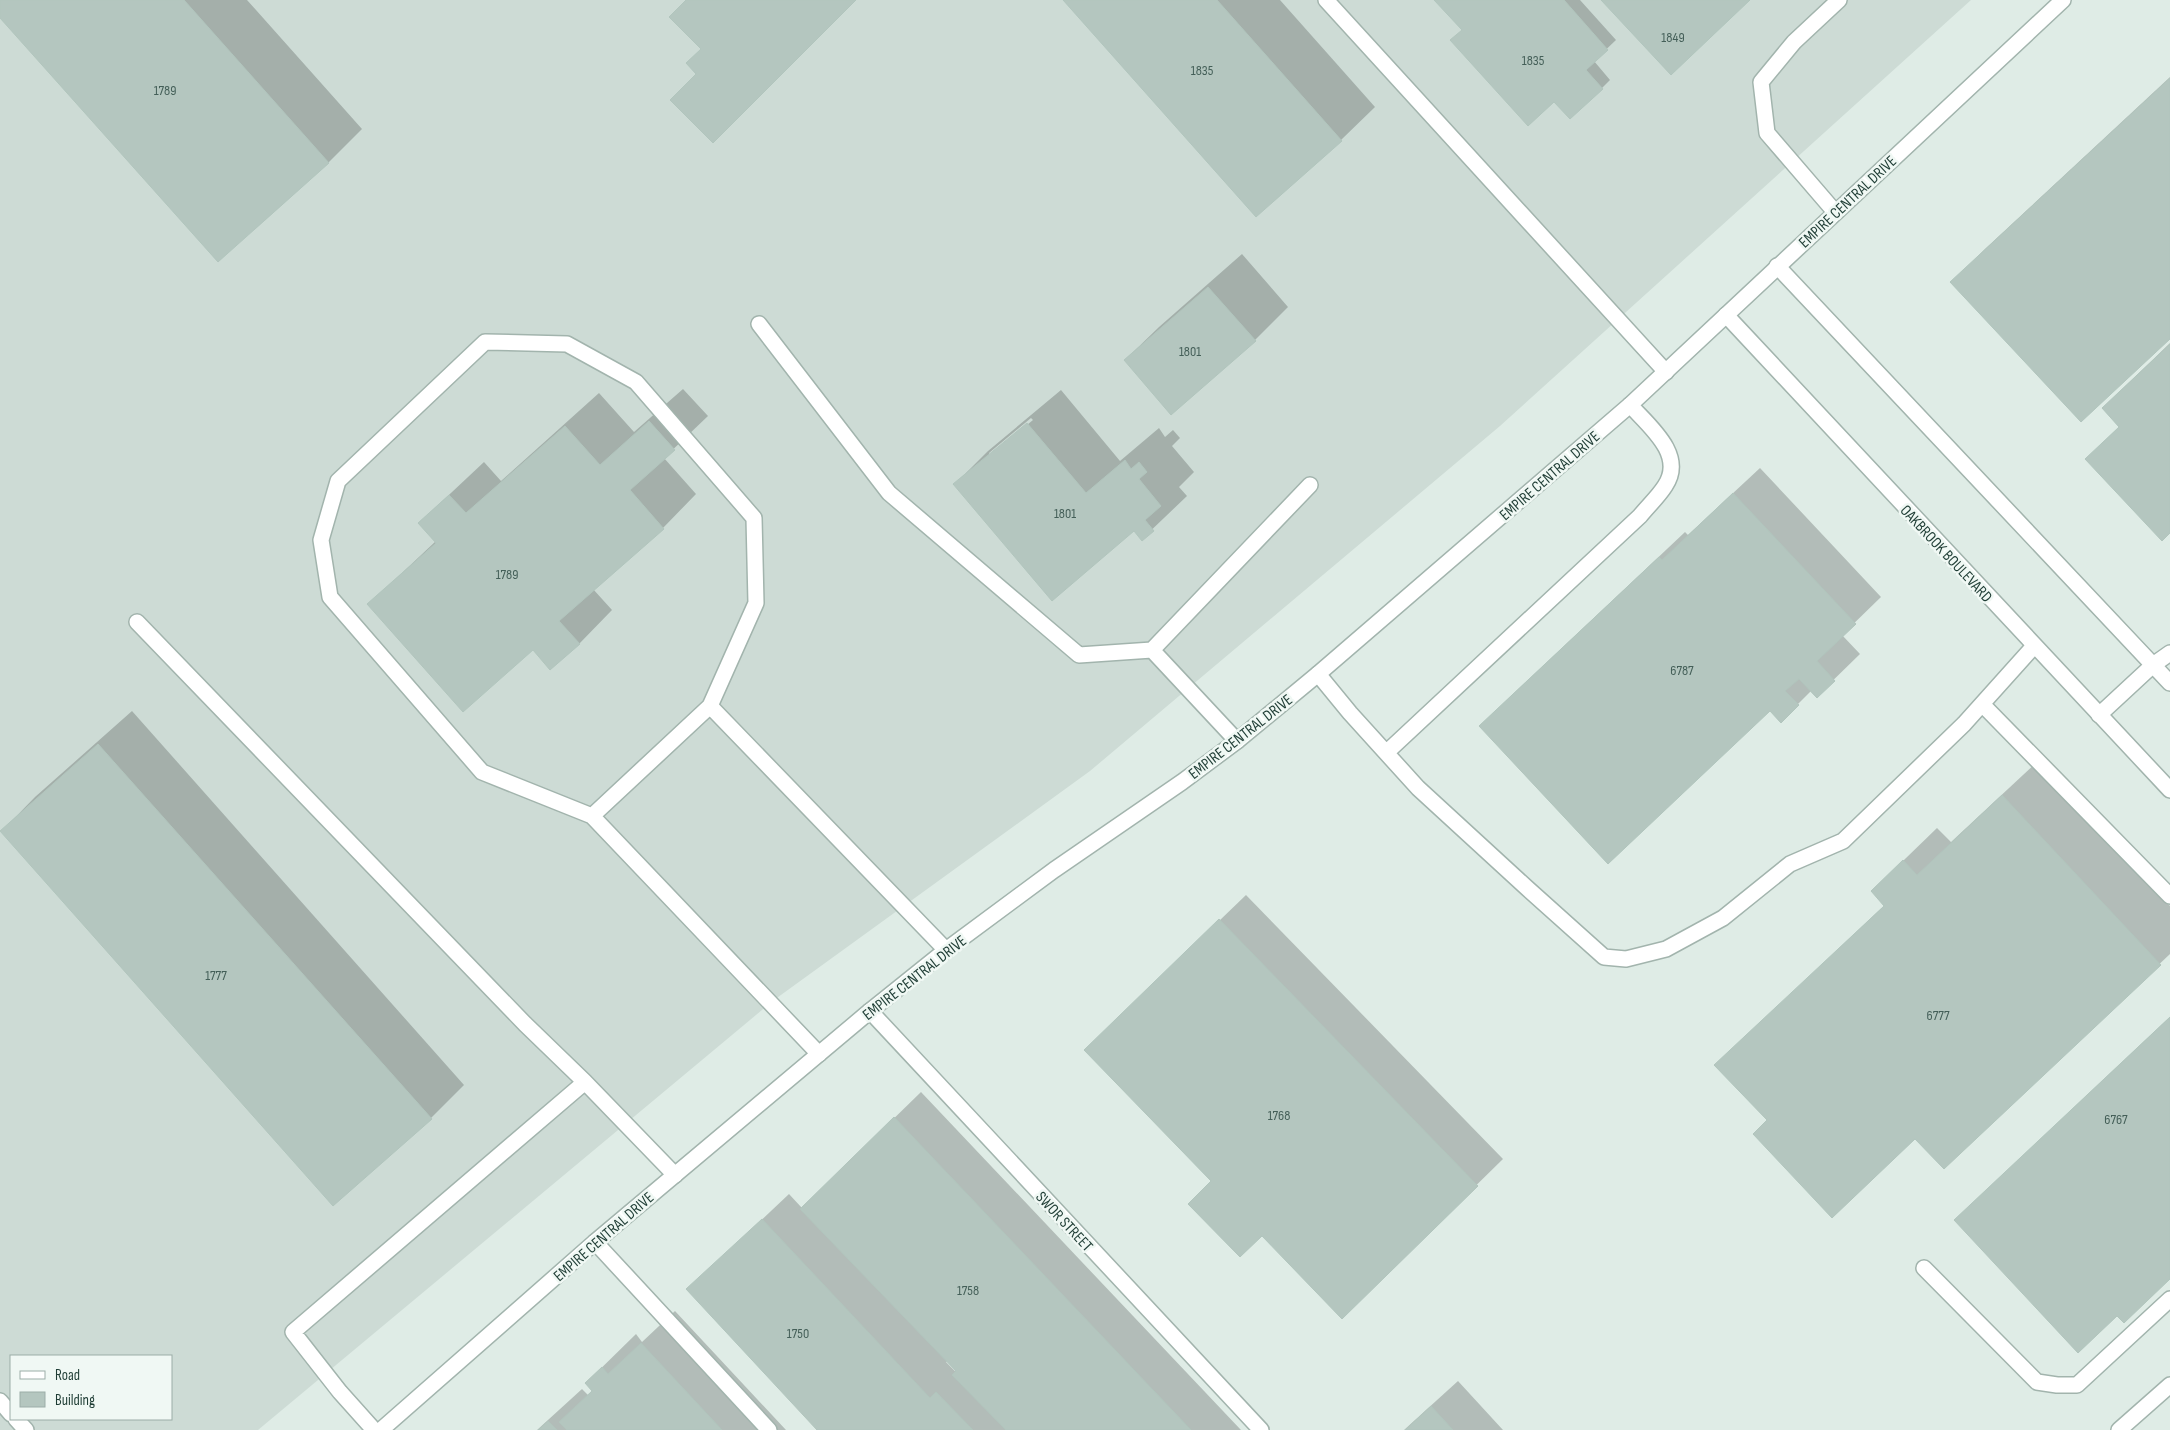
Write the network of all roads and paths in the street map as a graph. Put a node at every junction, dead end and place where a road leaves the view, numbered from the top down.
1 (1326, 0) edge
2 (1839, 0) edge
3 (2063, 0) edge
4 (1835, 212) junction
5 (1777, 266) junction
6 (1726, 314) junction
7 (759, 324) dead end
8 (1666, 372) junction
9 (1630, 405) junction
10 (1310, 485) dead end
11 (137, 622) dead end
12 (2034, 646) junction
13 (1152, 650) junction
14 (2170, 653) edge
15 (2153, 665) junction
16 (1318, 674) junction
17 (2170, 683) edge
18 (1982, 704) junction
19 (710, 706) junction
20 (2099, 715) junction
21 (1237, 740) junction
22 (1387, 752) junction
23 (2170, 790) edge
24 (592, 816) junction
25 (2170, 896) edge
26 (946, 950) junction
27 (870, 1011) junction
28 (819, 1054) junction
29 (585, 1082) junction
30 (675, 1175) junction
31 (595, 1242) junction
32 (1924, 1268) dead end
33 (2170, 1299) edge
34 (2170, 1384) edge
35 (0, 1401) edge
36 (10, 1413) edge
37 (17, 1420) edge
38 (26, 1430) edge
39 (374, 1430) edge
40 (380, 1430) edge
41 (769, 1430) edge
42 (1261, 1430) edge
43 (2119, 1430) edge

1 - 8 street
2 - 4 street
3 - 4 street, EMPIRE CENTRAL DRIVE
4 - 5 street, EMPIRE CENTRAL DRIVE
5 - 6 street, EMPIRE CENTRAL DRIVE
5 - 15 street
6 - 8 street, EMPIRE CENTRAL DRIVE
6 - 12 street, OAKBROOK BOULEVARD
7 - 13 street
8 - 9 street, EMPIRE CENTRAL DRIVE
9 - 16 street, EMPIRE CENTRAL DRIVE
9 - 22 street
10 - 13 street
11 - 29 street
12 - 18 street
12 - 20 street, OAKBROOK BOULEVARD
13 - 21 street
14 - 15 street
15 - 17 street
15 - 20 street
16 - 21 street, EMPIRE CENTRAL DRIVE
16 - 22 street
18 - 22 street
18 - 25 street
19 - 24 street
19 - 24 street
19 - 26 street
20 - 23 street, OAKBROOK BOULEVARD
21 - 26 street, EMPIRE CENTRAL DRIVE
24 - 28 street
26 - 27 street, EMPIRE CENTRAL DRIVE
27 - 28 street, EMPIRE CENTRAL DRIVE
27 - 42 street, SWOR STREET
28 - 30 street, EMPIRE CENTRAL DRIVE
29 - 30 street
29 - 39 street
30 - 31 street, EMPIRE CENTRAL DRIVE
31 - 40 street, EMPIRE CENTRAL DRIVE
31 - 41 street
32 - 33 street
34 - 43 street
35 - 36 street
37 - 38 street

